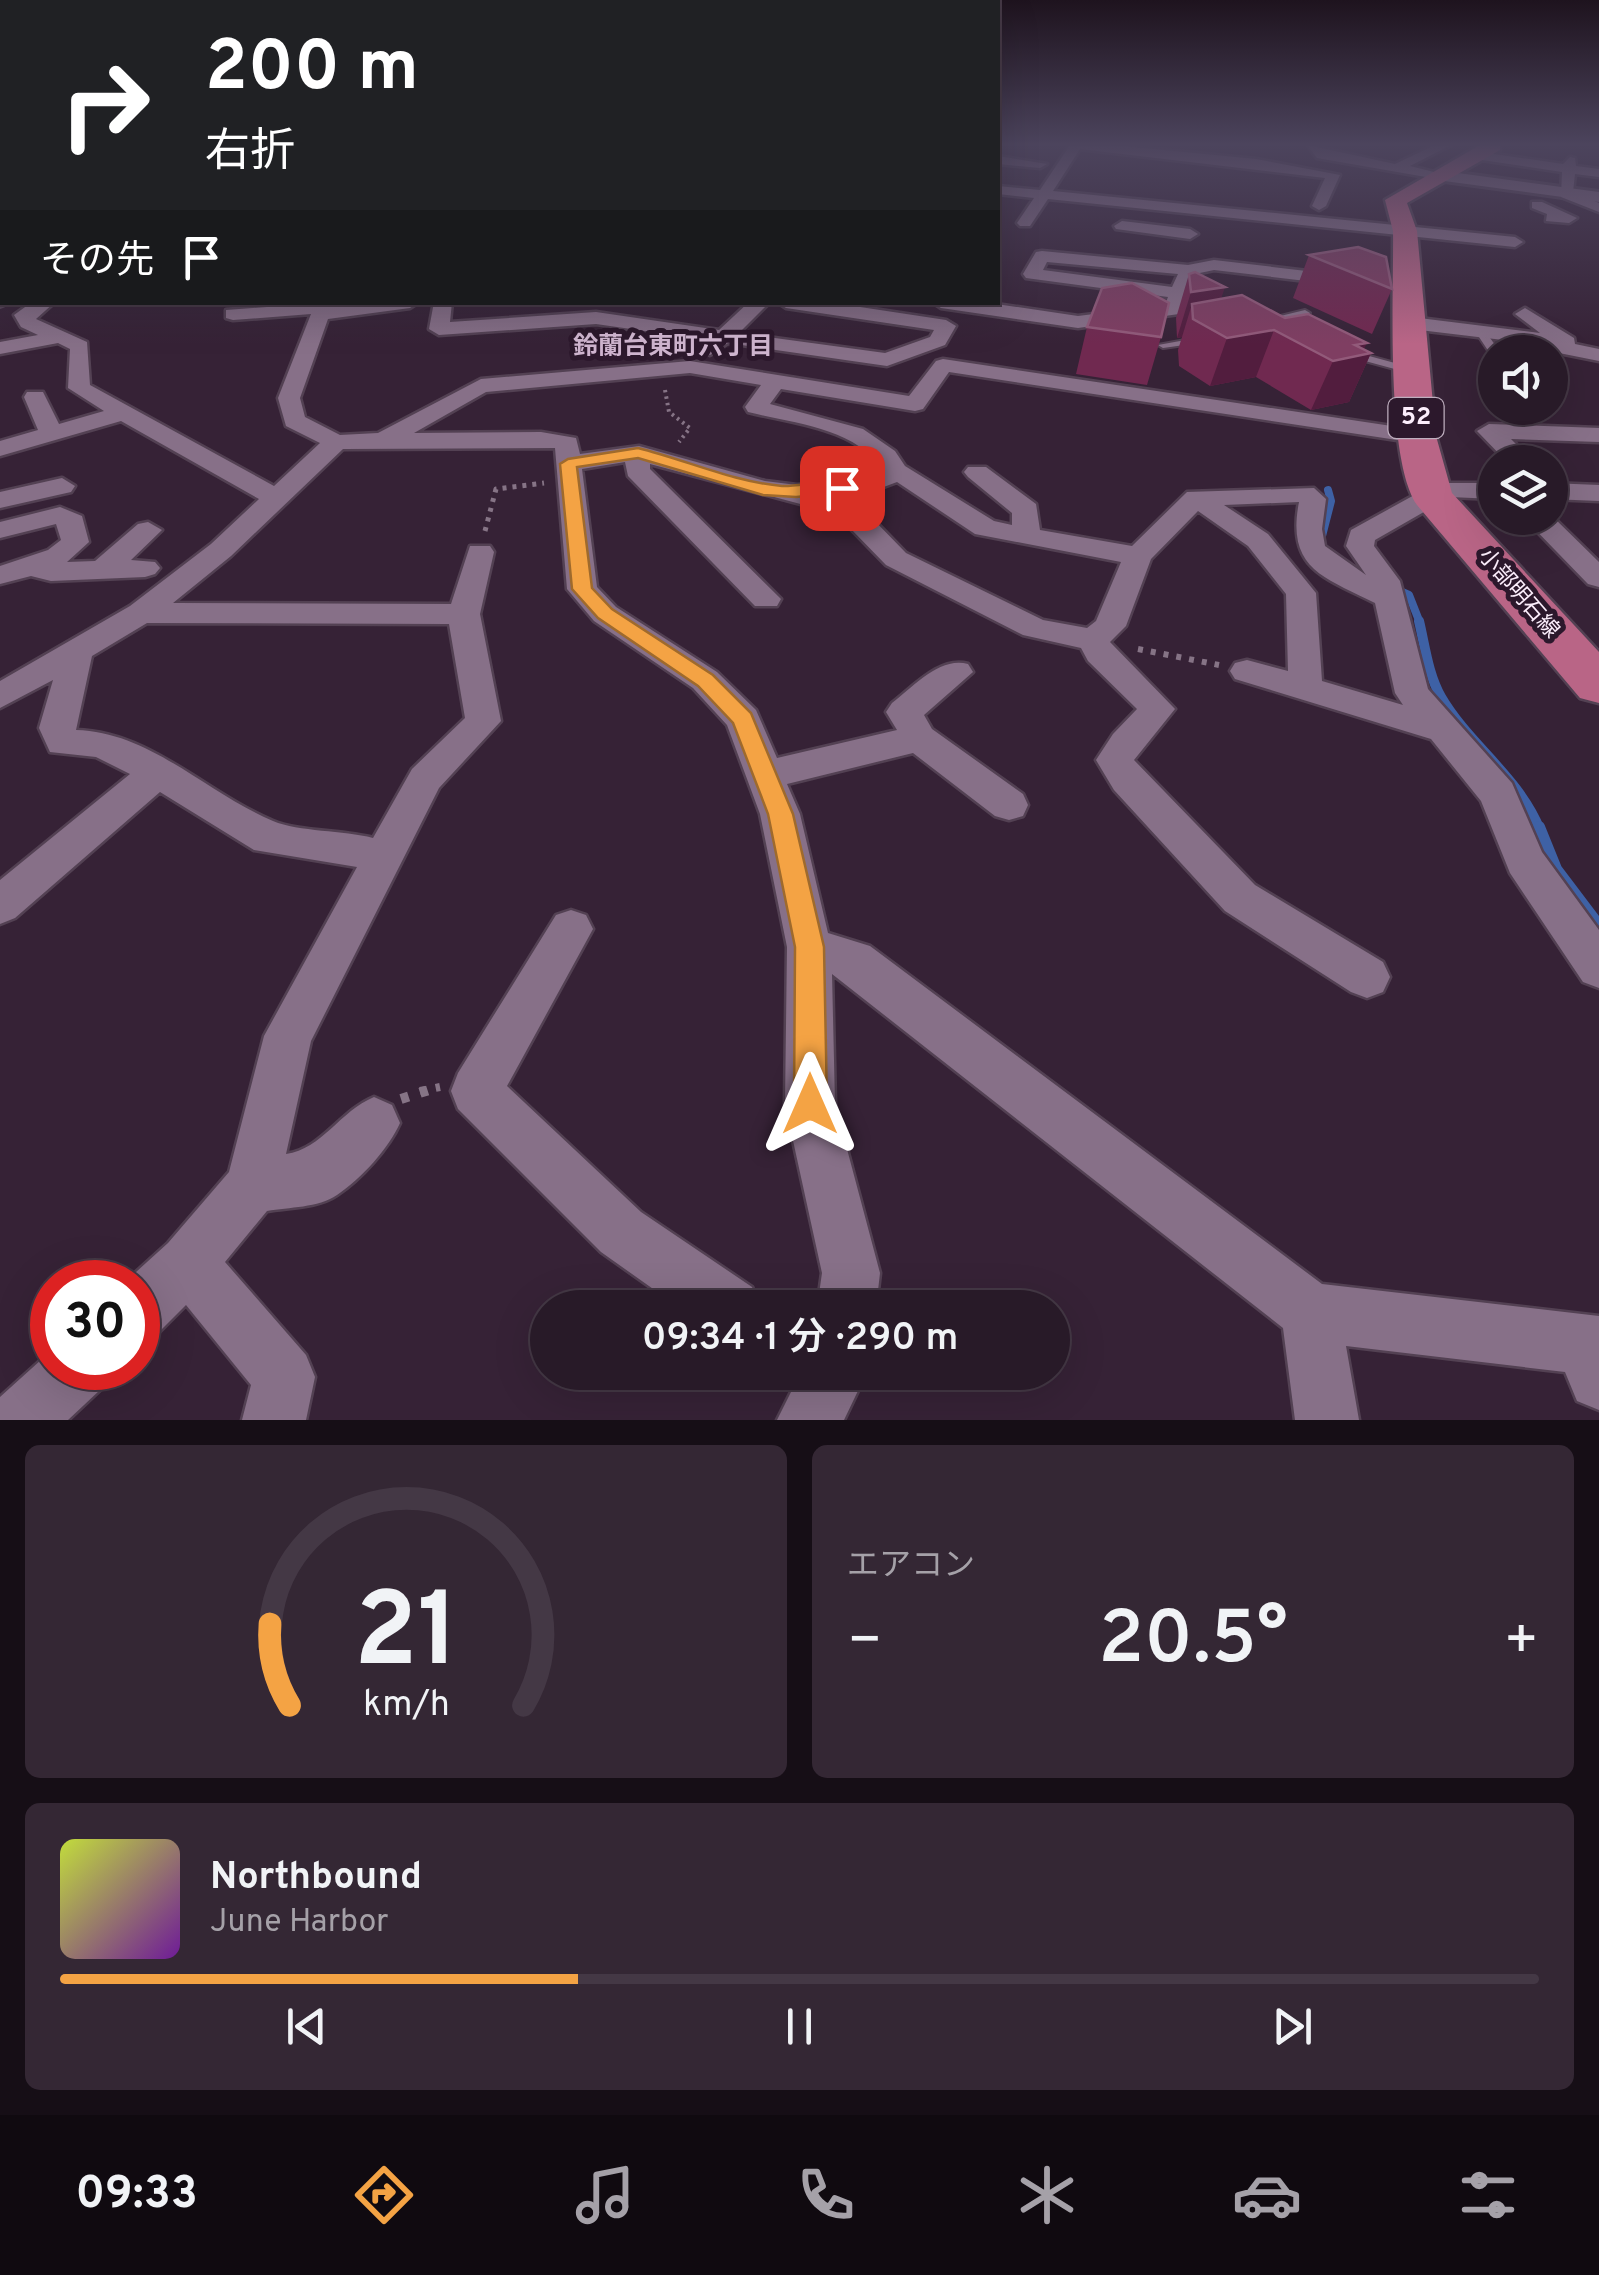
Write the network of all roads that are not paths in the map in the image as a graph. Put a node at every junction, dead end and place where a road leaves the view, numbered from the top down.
1 (1034, 211) edge
2 (1093, 211) edge
3 (1121, 211) edge
4 (1324, 211) edge
5 (1397, 211) edge
6 (1025, 223) dead end
7 (1092, 223) dead end
8 (1335, 228) junction
9 (1405, 230) junction
10 (1108, 231) dead end
11 (1192, 241) junction
12 (1515, 242) dead end
13 (1178, 293) junction
14 (1398, 302) junction
15 (41, 305) edge
16 (366, 305) edge
17 (443, 305) edge
18 (758, 305) edge
19 (806, 305) edge
20 (962, 305) edge
21 (323, 308) edge
22 (1305, 314) edge
23 (1525, 314) dead end
24 (232, 315) edge
25 (1276, 319) junction
26 (1248, 324) edge
27 (1294, 327) edge
28 (60, 337) junction
29 (1218, 338) edge
30 (722, 339) junction
31 (1478, 339) edge
32 (1163, 344) edge
33 (1328, 344) edge
34 (0, 348) edge
35 (1568, 349) edge
36 (1599, 355) edge
37 (690, 367) junction
38 (1413, 371) junction
39 (776, 381) junction
40 (34, 397) dead end
41 (120, 414) junction
42 (52, 435) junction
43 (1599, 435) edge
44 (1416, 436) junction
45 (383, 440) junction
46 (336, 442) junction
47 (1504, 445) edge
48 (0, 449) edge
49 (648, 454) junction
50 (569, 471) junction
51 (896, 471) junction
52 (977, 472) dead end
53 (62, 486) dead end
54 (1478, 490) edge
55 (796, 492) junction
56 (1568, 492) edge
57 (1599, 493) edge
58 (1432, 496) junction
59 (276, 498) junction
60 (1196, 498) junction
61 (0, 500) edge
62 (0, 530) edge
63 (148, 530) dead end
64 (1026, 535) junction
65 (1555, 535) edge
66 (480, 552) road end
67 (1138, 556) junction
68 (106, 567) junction
69 (30, 568) junction
70 (145, 568) dead end
71 (0, 575) edge
72 (1599, 578) edge
73 (1388, 590) junction
74 (766, 599) dead end
75 (141, 613) junction
76 (464, 614) junction
77 (1093, 640) junction
78 (77, 651) junction
79 (1247, 671) road end
80 (956, 672) dead end
81 (1599, 685) edge
82 (1305, 688) junction
83 (0, 696) edge
84 (1444, 730) junction
85 (919, 738) junction
86 (158, 772) junction
87 (765, 775) junction
88 (1009, 805) dead end
89 (383, 857) junction
90 (0, 905) edge
91 (571, 929) dead end
92 (810, 947) junction
93 (1599, 967) edge
94 (1367, 977) dead end
95 (374, 1124) road end
96 (252, 1186) junction
97 (188, 1263) junction
98 (160, 1290) edge
99 (705, 1290) edge
100 (849, 1290) edge
101 (1311, 1312) junction
102 (1594, 1356) edge
103 (54, 1390) edge
104 (22, 1420) edge
105 (274, 1420) edge
106 (1327, 1420) edge

1 - 6 street
2 - 7 street
3 - 11 street
4 - 8 street
5 - 9 main road, 小部明石線 / 52
8 - 9 street
8 - 11 street
9 - 12 street
9 - 14 main road, 小部明石線 / 52
10 - 11 street
11 - 13 street
11 - 13 street
11 - 14 street
13 - 20 street
14 - 23 street
14 - 31 street
14 - 38 main road, 小部明石線 / 52
15 - 28 street
16 - 21 street
17 - 30 street
18 - 30 street
19 - 30 street
21 - 24 street
21 - 46 street
22 - 25 lane
25 - 26 lane
25 - 27 lane
28 - 34 street
28 - 41 street
29 - 32 lane
30 - 37 street
33 - 38 lane
35 - 36 street
37 - 39 street
37 - 45 street
38 - 44 main road, 小部明石線 / 52
39 - 44 street
39 - 51 street
40 - 42 street
41 - 42 street
41 - 59 street
42 - 48 street
43 - 47 street
44 - 58 main road, 小部明石線 / 52
45 - 46 street
45 - 50 street
46 - 59 street
49 - 50 street
49 - 55 street
49 - 74 street
50 - 87 street
51 - 55 street
51 - 64 street
52 - 64 street
53 - 61 street
54 - 58 street
55 - 77 street
56 - 57 street
58 - 73 street
58 - 81 main road, 小部明石線 / 52
59 - 75 street
60 - 67 street
60 - 73 street
60 - 82 street
62 - 69 street
63 - 68 street
64 - 67 street
65 - 72 street
66 - 76 street
67 - 77 street
68 - 69 street
68 - 70 street
69 - 71 street
73 - 84 street
75 - 76 street
75 - 78 street
76 - 89 street
77 - 94 street
78 - 83 street
78 - 86 street
79 - 82 street
80 - 85 street
82 - 84 street
84 - 93 street
85 - 87 street
85 - 88 street
86 - 89 street
86 - 90 street
87 - 92 street
89 - 96 street
91 - 99 street
92 - 100 street
92 - 101 street
95 - 96 street
96 - 97 street
97 - 98 street
97 - 105 street
101 - 102 street
101 - 106 street
103 - 104 street

